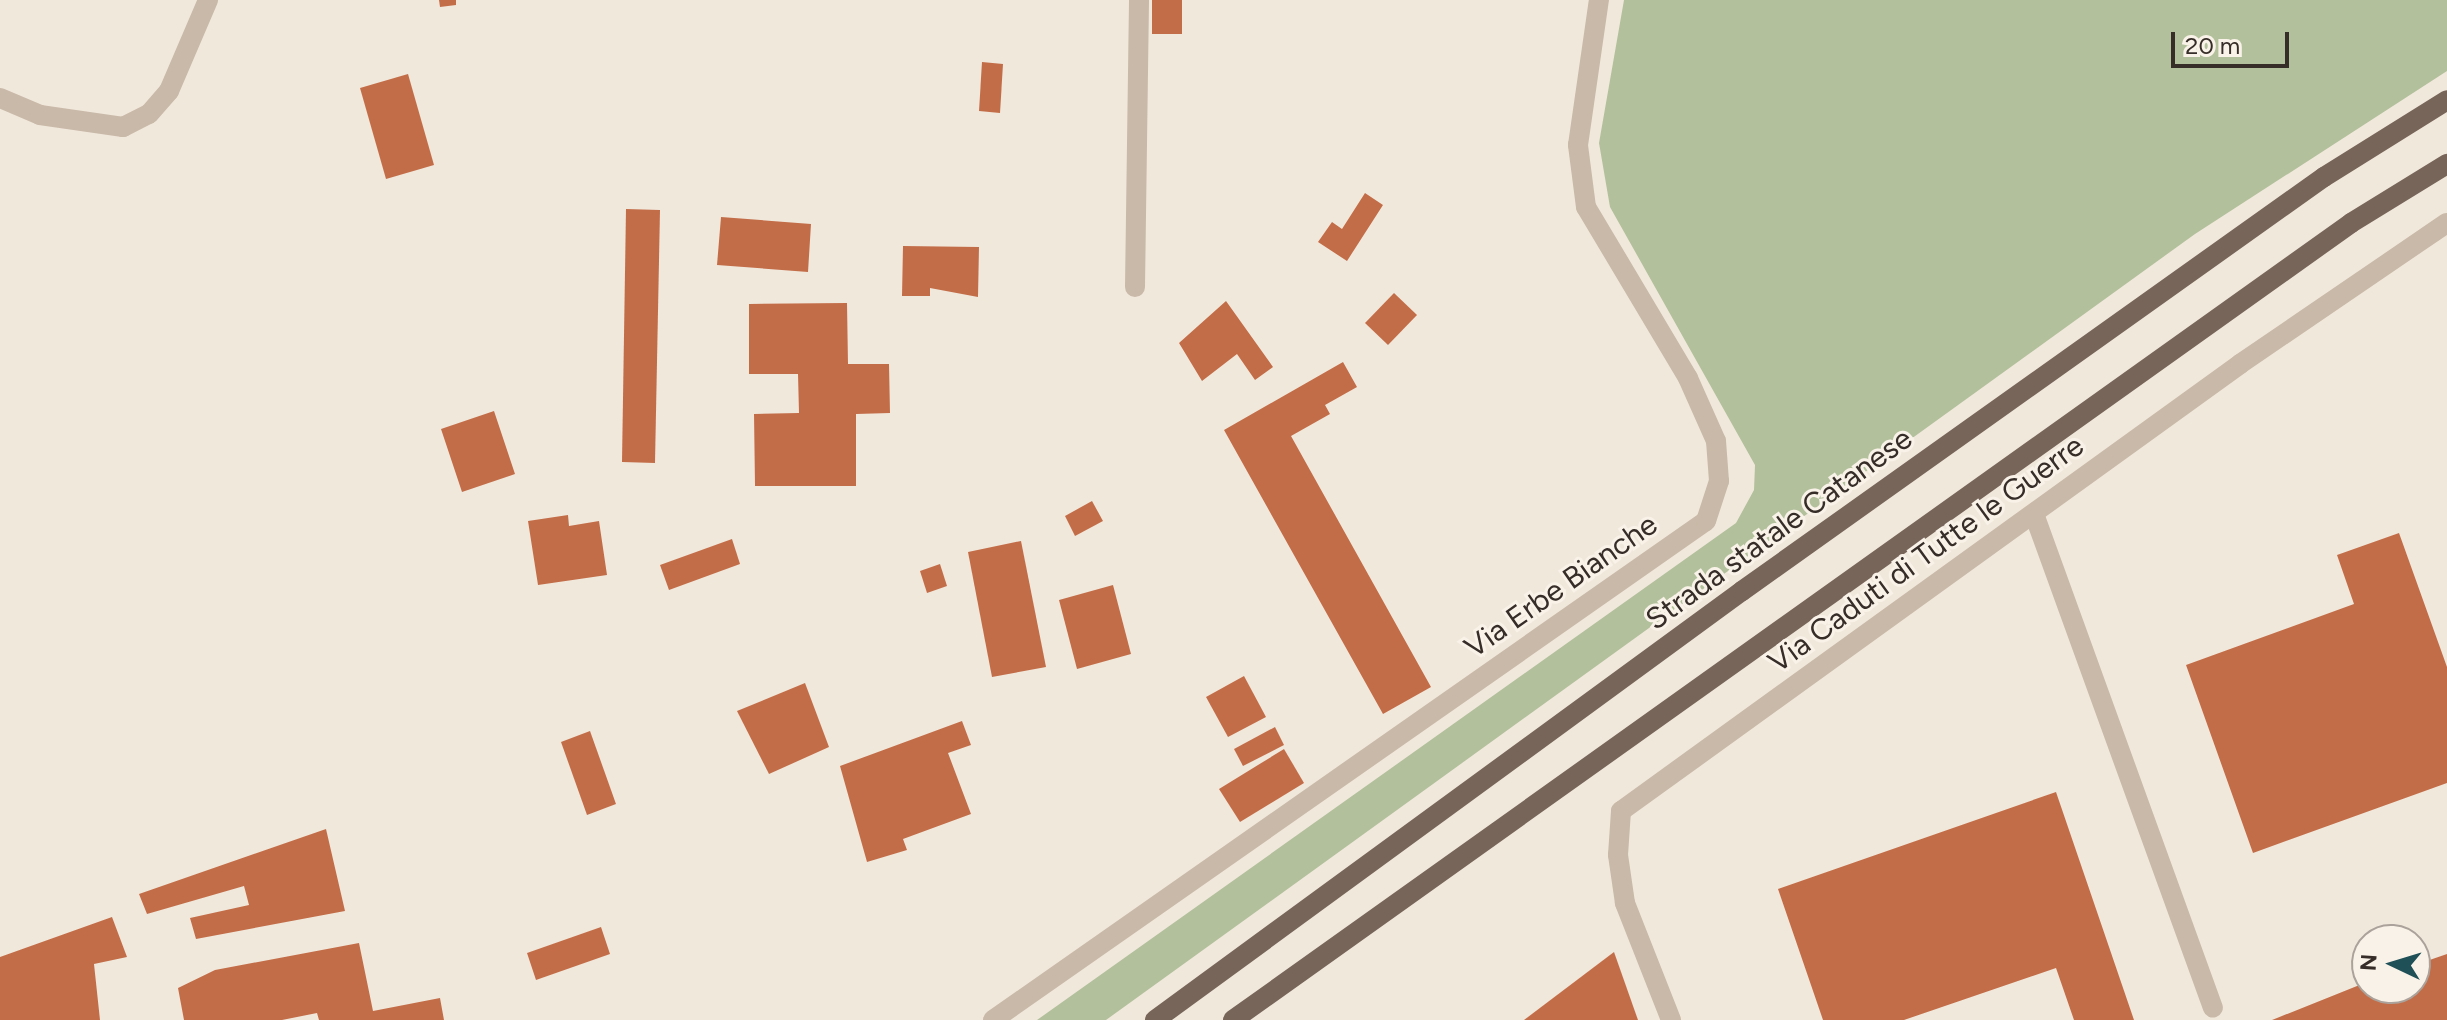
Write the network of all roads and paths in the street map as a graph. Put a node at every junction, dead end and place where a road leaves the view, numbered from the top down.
1 (208, 0) edge
2 (1139, 0) edge
3 (1599, 0) edge
4 (0, 98) edge
5 (2447, 100) edge
6 (2447, 164) edge
7 (2447, 223) edge
8 (1135, 287) dead end
9 (2034, 514) junction
10 (2213, 1008) dead end
11 (993, 1020) edge
12 (1155, 1020) edge
13 (1233, 1020) edge
14 (1671, 1020) edge

1 - 4 street
2 - 8 street
3 - 11 street, Via Erbe Bianche
5 - 12 main road, Strada statale Catanese
6 - 13 main road
7 - 9 street, Via Caduti di Tutte le Guerre
9 - 10 street
9 - 14 street, Via Caduti di Tutte le Guerre

